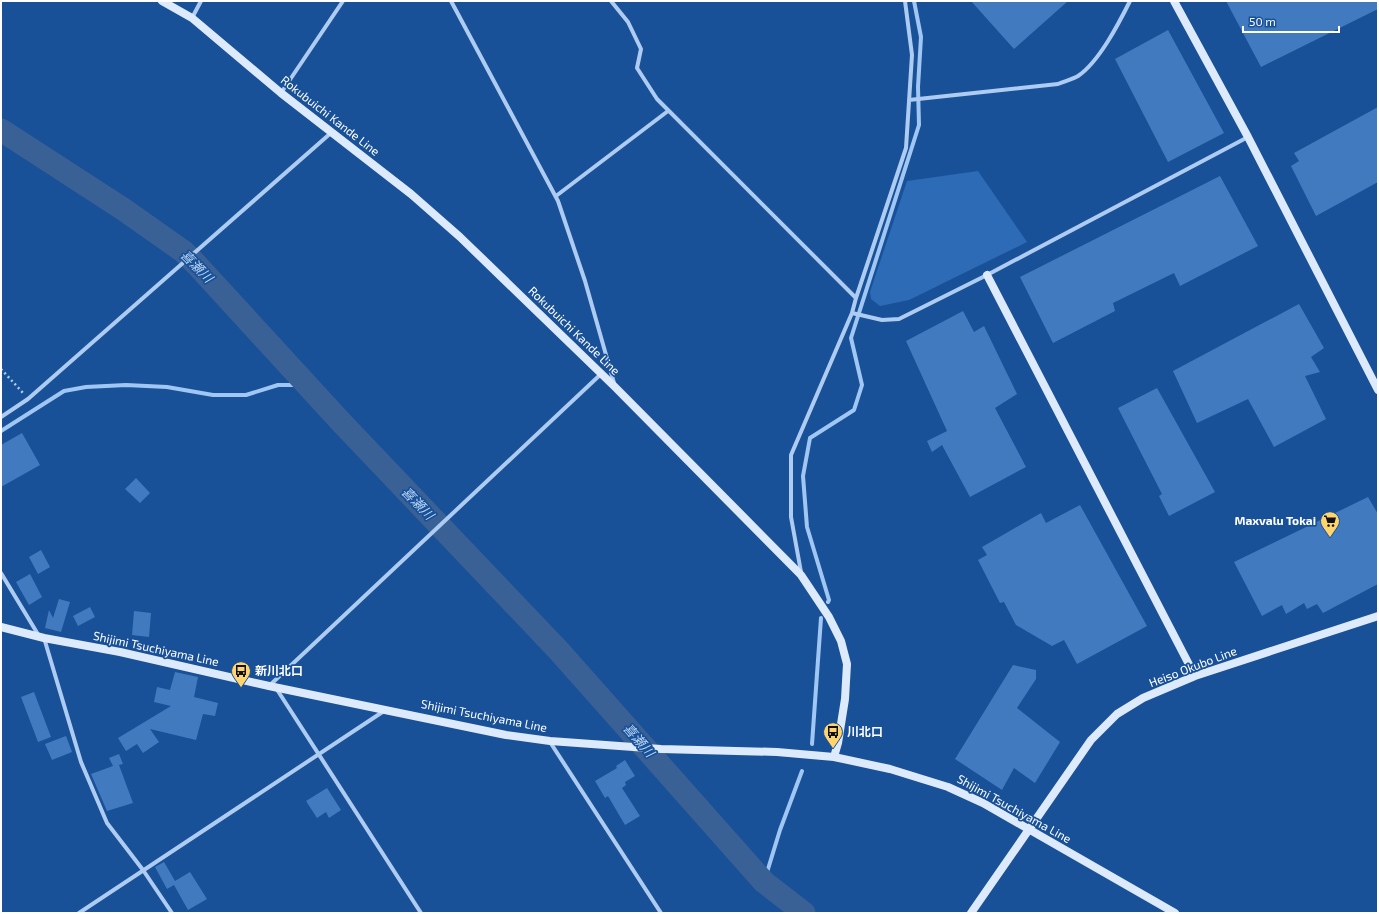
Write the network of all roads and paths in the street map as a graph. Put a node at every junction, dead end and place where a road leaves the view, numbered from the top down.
1 (162, 1) edge
2 (201, 1) edge
3 (343, 1) edge
4 (451, 1) edge
5 (610, 1) edge
6 (905, 1) edge
7 (1130, 1) edge
8 (1174, 1) edge
9 (192, 18) junction
10 (280, 93) junction
11 (909, 100) junction
12 (668, 110) junction
13 (332, 132) junction
14 (1248, 136) junction
15 (556, 196) junction
16 (987, 275) junction
17 (856, 298) junction
18 (852, 313) junction
19 (1, 369) edge
20 (602, 374) junction
21 (615, 387) junction
22 (1378, 390) edge
23 (28, 399) junction
24 (1, 417) edge
25 (1, 573) edge
26 (802, 575) junction
27 (1378, 616) edge
28 (1, 626) edge
29 (41, 637) junction
30 (1194, 676) junction
31 (272, 686) junction
32 (386, 710) junction
33 (550, 741) junction
34 (317, 754) junction
35 (834, 758) junction
36 (1028, 830) junction
37 (143, 870) junction
38 (79, 913) edge
39 (172, 913) edge
40 (421, 913) edge
41 (661, 913) edge
42 (971, 913) edge
43 (1176, 913) edge

1 - 9 main road, Rokubuichi Kande Line
2 - 9 street
3 - 10 street
4 - 15 street
5 - 12 street
6 - 11 street
7 - 11 street
8 - 14 main road
9 - 10 main road, Rokubuichi Kande Line
10 - 13 main road, Rokubuichi Kande Line
11 - 17 street
12 - 15 street
12 - 17 street
13 - 20 main road, Rokubuichi Kande Line
13 - 23 street
14 - 16 street
14 - 22 main road
15 - 21 street
16 - 18 street
16 - 30 main road
17 - 18 street
18 - 26 street
19 - 23 path
20 - 21 main road, Rokubuichi Kande Line
20 - 31 street
21 - 26 main road, Rokubuichi Kande Line
23 - 24 street
25 - 29 street
26 - 35 main road, Rokubuichi Kande Line
27 - 30 main road, Heiso Okubo Line
28 - 29 main road, Shijimi Tsuchiyama Line
29 - 31 main road, Shijimi Tsuchiyama Line
29 - 37 street
30 - 36 main road, Heiso Okubo Line
31 - 32 main road, Shijimi Tsuchiyama Line
31 - 34 street
32 - 33 main road, Shijimi Tsuchiyama Line
32 - 34 street
33 - 35 main road, Shijimi Tsuchiyama Line
33 - 41 street
34 - 37 street
34 - 40 street
35 - 36 main road, Shijimi Tsuchiyama Line
36 - 42 main road, Heiso Okubo Line
36 - 43 main road, Shijimi Tsuchiyama Line
37 - 38 street
37 - 39 street

